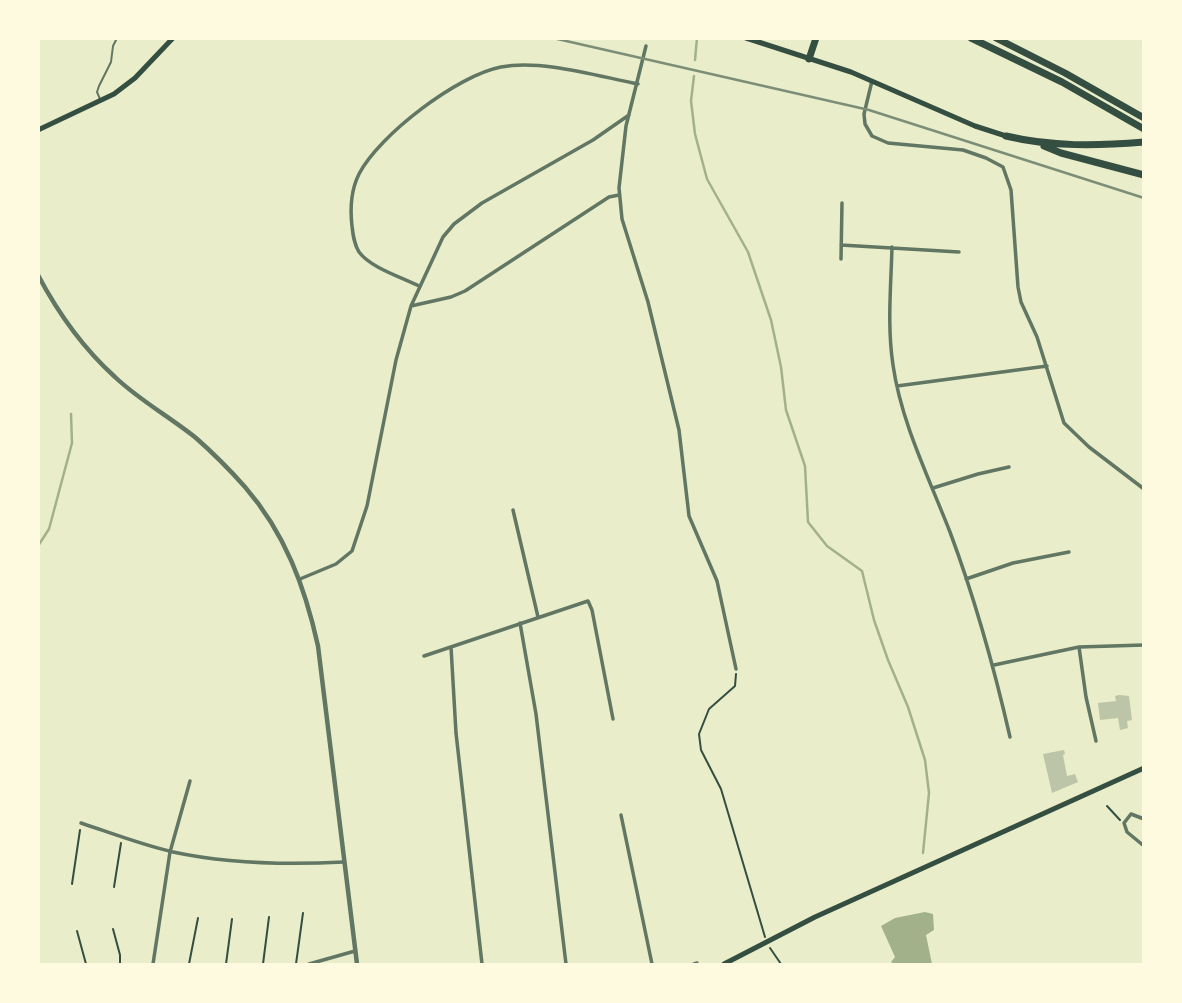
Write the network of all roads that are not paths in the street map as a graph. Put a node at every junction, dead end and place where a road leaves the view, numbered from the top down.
1 (117, 38) edge
2 (173, 38) edge
3 (746, 38) edge
4 (816, 38) edge
5 (971, 38) edge
6 (996, 38) edge
7 (646, 46) dead end
8 (809, 59) junction
9 (872, 80) junction
10 (638, 84) junction
11 (101, 101) junction
12 (629, 115) junction
13 (1143, 118) edge
14 (1143, 129) edge
15 (38, 131) edge
16 (1006, 136) joint
17 (1143, 142) edge
18 (1041, 144) junction
19 (1143, 176) edge
20 (619, 195) junction
21 (842, 203) dead end
22 (841, 245) junction
23 (892, 247) junction
24 (959, 252) dead end
25 (841, 259) dead end
26 (38, 275) edge
27 (419, 286) junction
28 (411, 306) junction
29 (1047, 366) junction
30 (897, 386) junction
31 (1009, 467) dead end
32 (933, 488) junction
33 (1143, 489) edge
34 (513, 510) dead end
35 (1069, 552) dead end
36 (300, 579) junction
37 (966, 579) junction
38 (538, 617) junction
39 (520, 622) junction
40 (1143, 645) edge
41 (451, 647) junction
42 (1079, 647) junction
43 (424, 656) dead end
44 (994, 665) junction
45 (736, 669) road end
46 (613, 719) dead end
47 (1010, 737) dead end
48 (1096, 741) dead end
49 (1143, 768) edge
50 (190, 781) dead end
51 (621, 815) dead end
52 (1143, 819) edge
53 (81, 823) road end
54 (1143, 846) edge
55 (170, 852) junction
56 (344, 862) junction
57 (355, 951) junction
58 (153, 964) edge
59 (309, 964) edge
60 (357, 964) edge
61 (482, 964) edge
62 (566, 964) edge
63 (652, 964) edge
64 (724, 964) edge

1 - 11 lane
2 - 11 main road
3 - 8 main road
4 - 8 highway
5 - 14 highway
6 - 13 highway
7 - 10 street
8 - 9 main road
9 - 16 main road
9 - 29 street
10 - 12 street
10 - 27 street
11 - 15 main road
12 - 20 street
12 - 27 street
16 - 18 highway
17 - 18 highway
18 - 19 highway
20 - 28 street
20 - 45 street
21 - 22 street
22 - 23 street
22 - 25 street
23 - 24 street
23 - 30 street
26 - 36 street
27 - 28 street
28 - 36 street
29 - 30 street
29 - 33 street
30 - 32 street
31 - 32 street
32 - 37 street
34 - 38 street
35 - 37 street
36 - 56 street
37 - 44 street
38 - 39 street
38 - 46 street
39 - 41 street
39 - 62 street
40 - 42 street
41 - 43 street
41 - 61 street
42 - 44 street
42 - 48 street
44 - 47 street
49 - 64 main road
50 - 55 street
51 - 63 street
52 - 54 street
53 - 55 street
55 - 56 street
55 - 58 street
56 - 57 street
57 - 59 street
57 - 60 street

